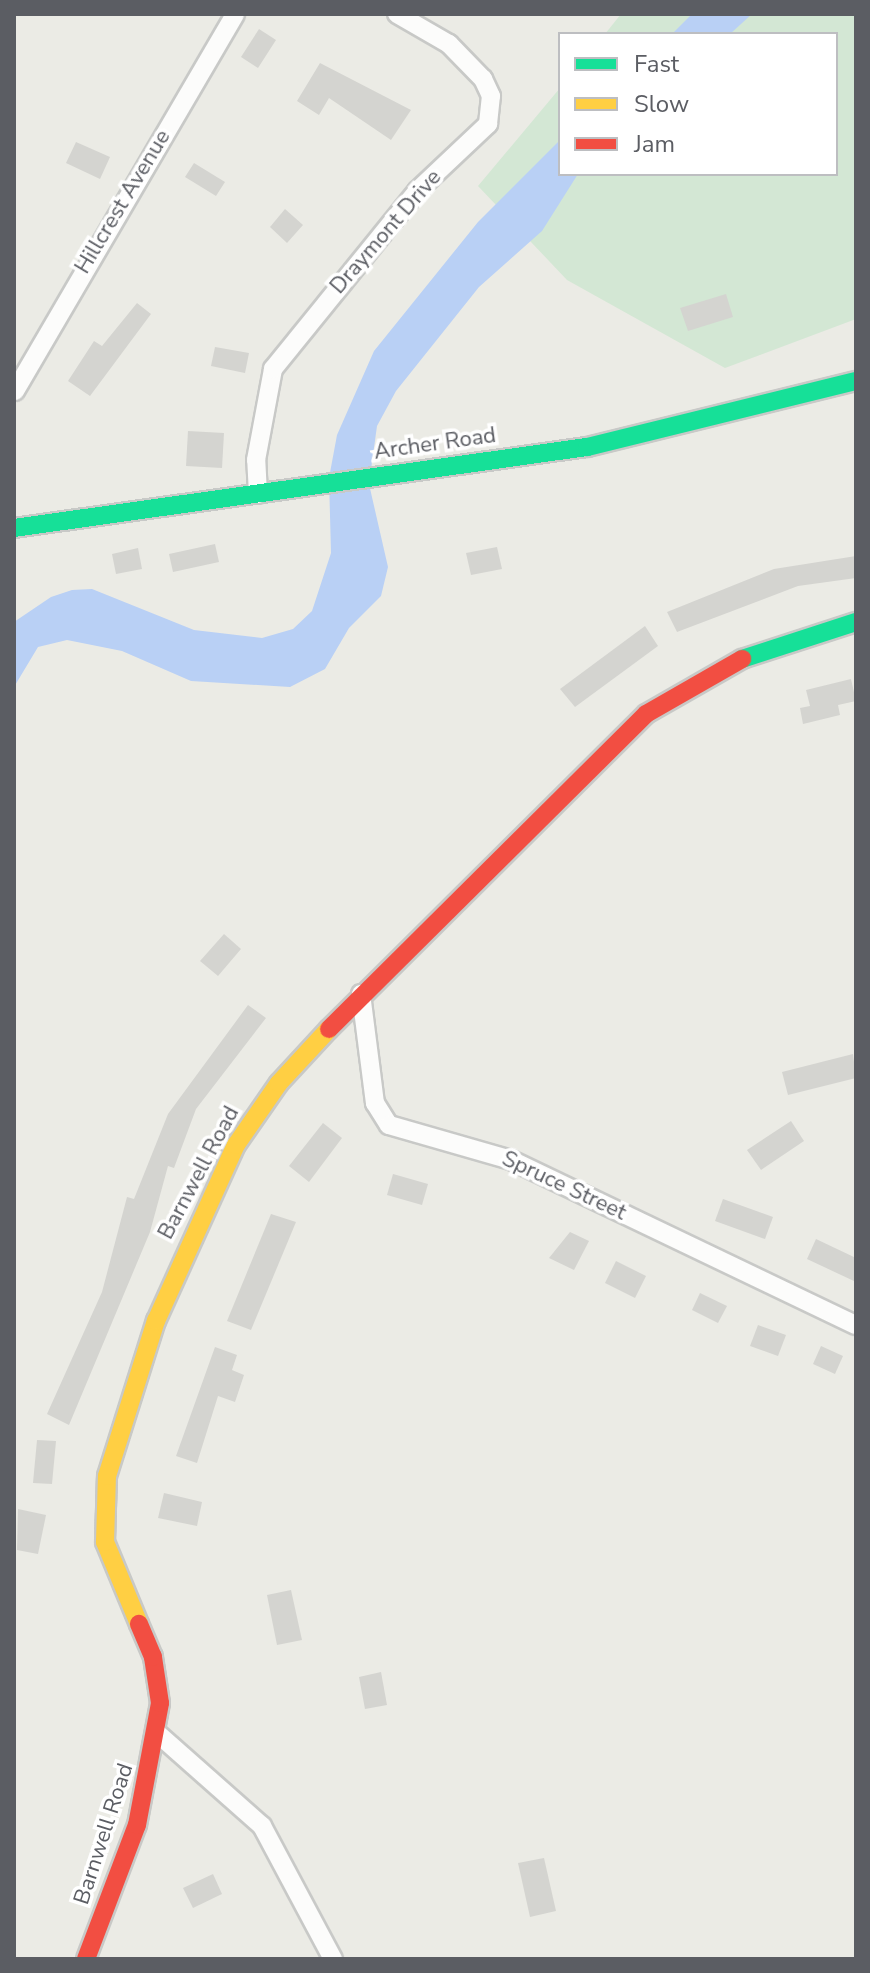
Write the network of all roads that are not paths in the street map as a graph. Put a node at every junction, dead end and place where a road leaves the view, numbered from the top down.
1 (235, 14) edge
2 (397, 14) edge
3 (856, 381) edge
4 (15, 391) edge
5 (258, 494) junction
6 (14, 528) edge
7 (856, 622) edge
8 (361, 994) junction
9 (856, 1325) edge
10 (158, 1734) junction
11 (86, 1959) edge
12 (333, 1959) edge

1 - 4 street, Hillcrest Avenue
2 - 5 street, Draymont Drive
3 - 5 street, Archer Road
5 - 6 street, Archer Road
7 - 8 street, Barnwell Road
8 - 9 street, Spruce Street
8 - 10 street, Barnwell Road
10 - 11 street, Barnwell Road
10 - 12 street

